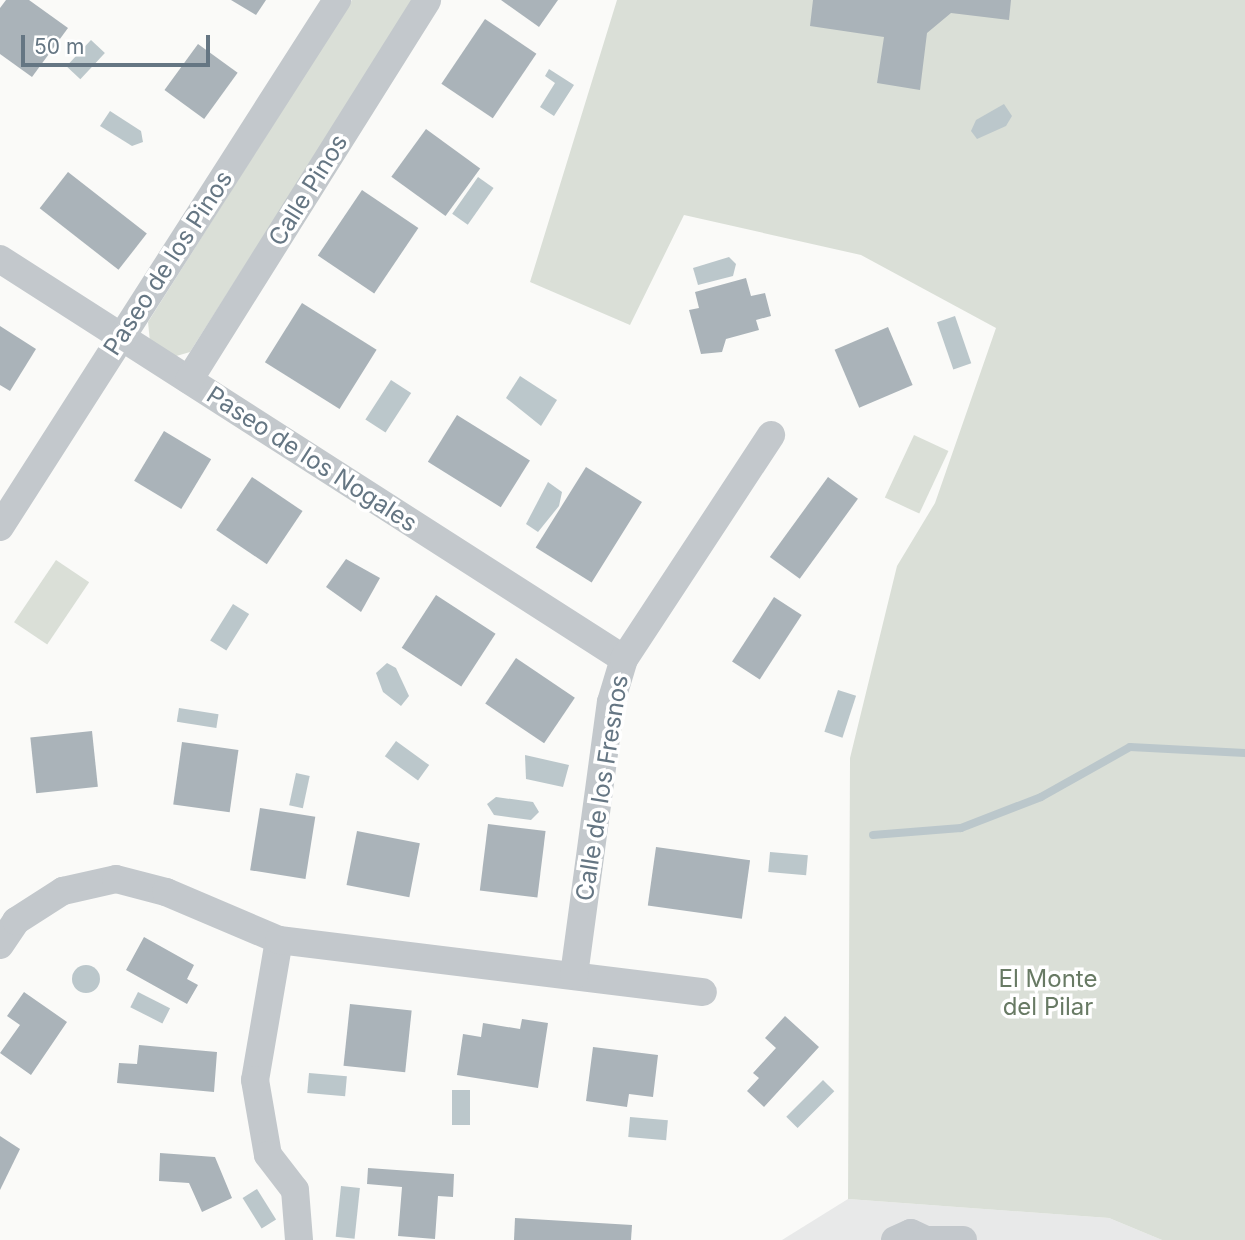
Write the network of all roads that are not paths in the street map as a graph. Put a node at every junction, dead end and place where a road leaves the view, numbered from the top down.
1 (337, 0) edge
2 (427, 0) edge
3 (0, 259) edge
4 (121, 336) junction
5 (189, 380) junction
6 (771, 435) dead end
7 (0, 527) edge
8 (624, 659) junction
9 (291, 939) junction
10 (0, 946) edge
11 (574, 975) junction
12 (704, 992) dead end
13 (299, 1240) edge
14 (895, 1240) edge
15 (926, 1240) edge
16 (963, 1240) edge

1 - 4 street, Paseo de los Pinos
2 - 5 street, Calle Pinos
3 - 4 street, Paseo de los Nogales
4 - 5 street, Paseo de los Nogales
4 - 7 street, Paseo de los Pinos
5 - 8 street, Paseo de los Nogales
6 - 8 street, Calle de los Fresnos
8 - 11 street, Calle de los Fresnos
9 - 10 street
9 - 11 street
9 - 13 street
11 - 12 street
14 - 15 street
15 - 16 street

